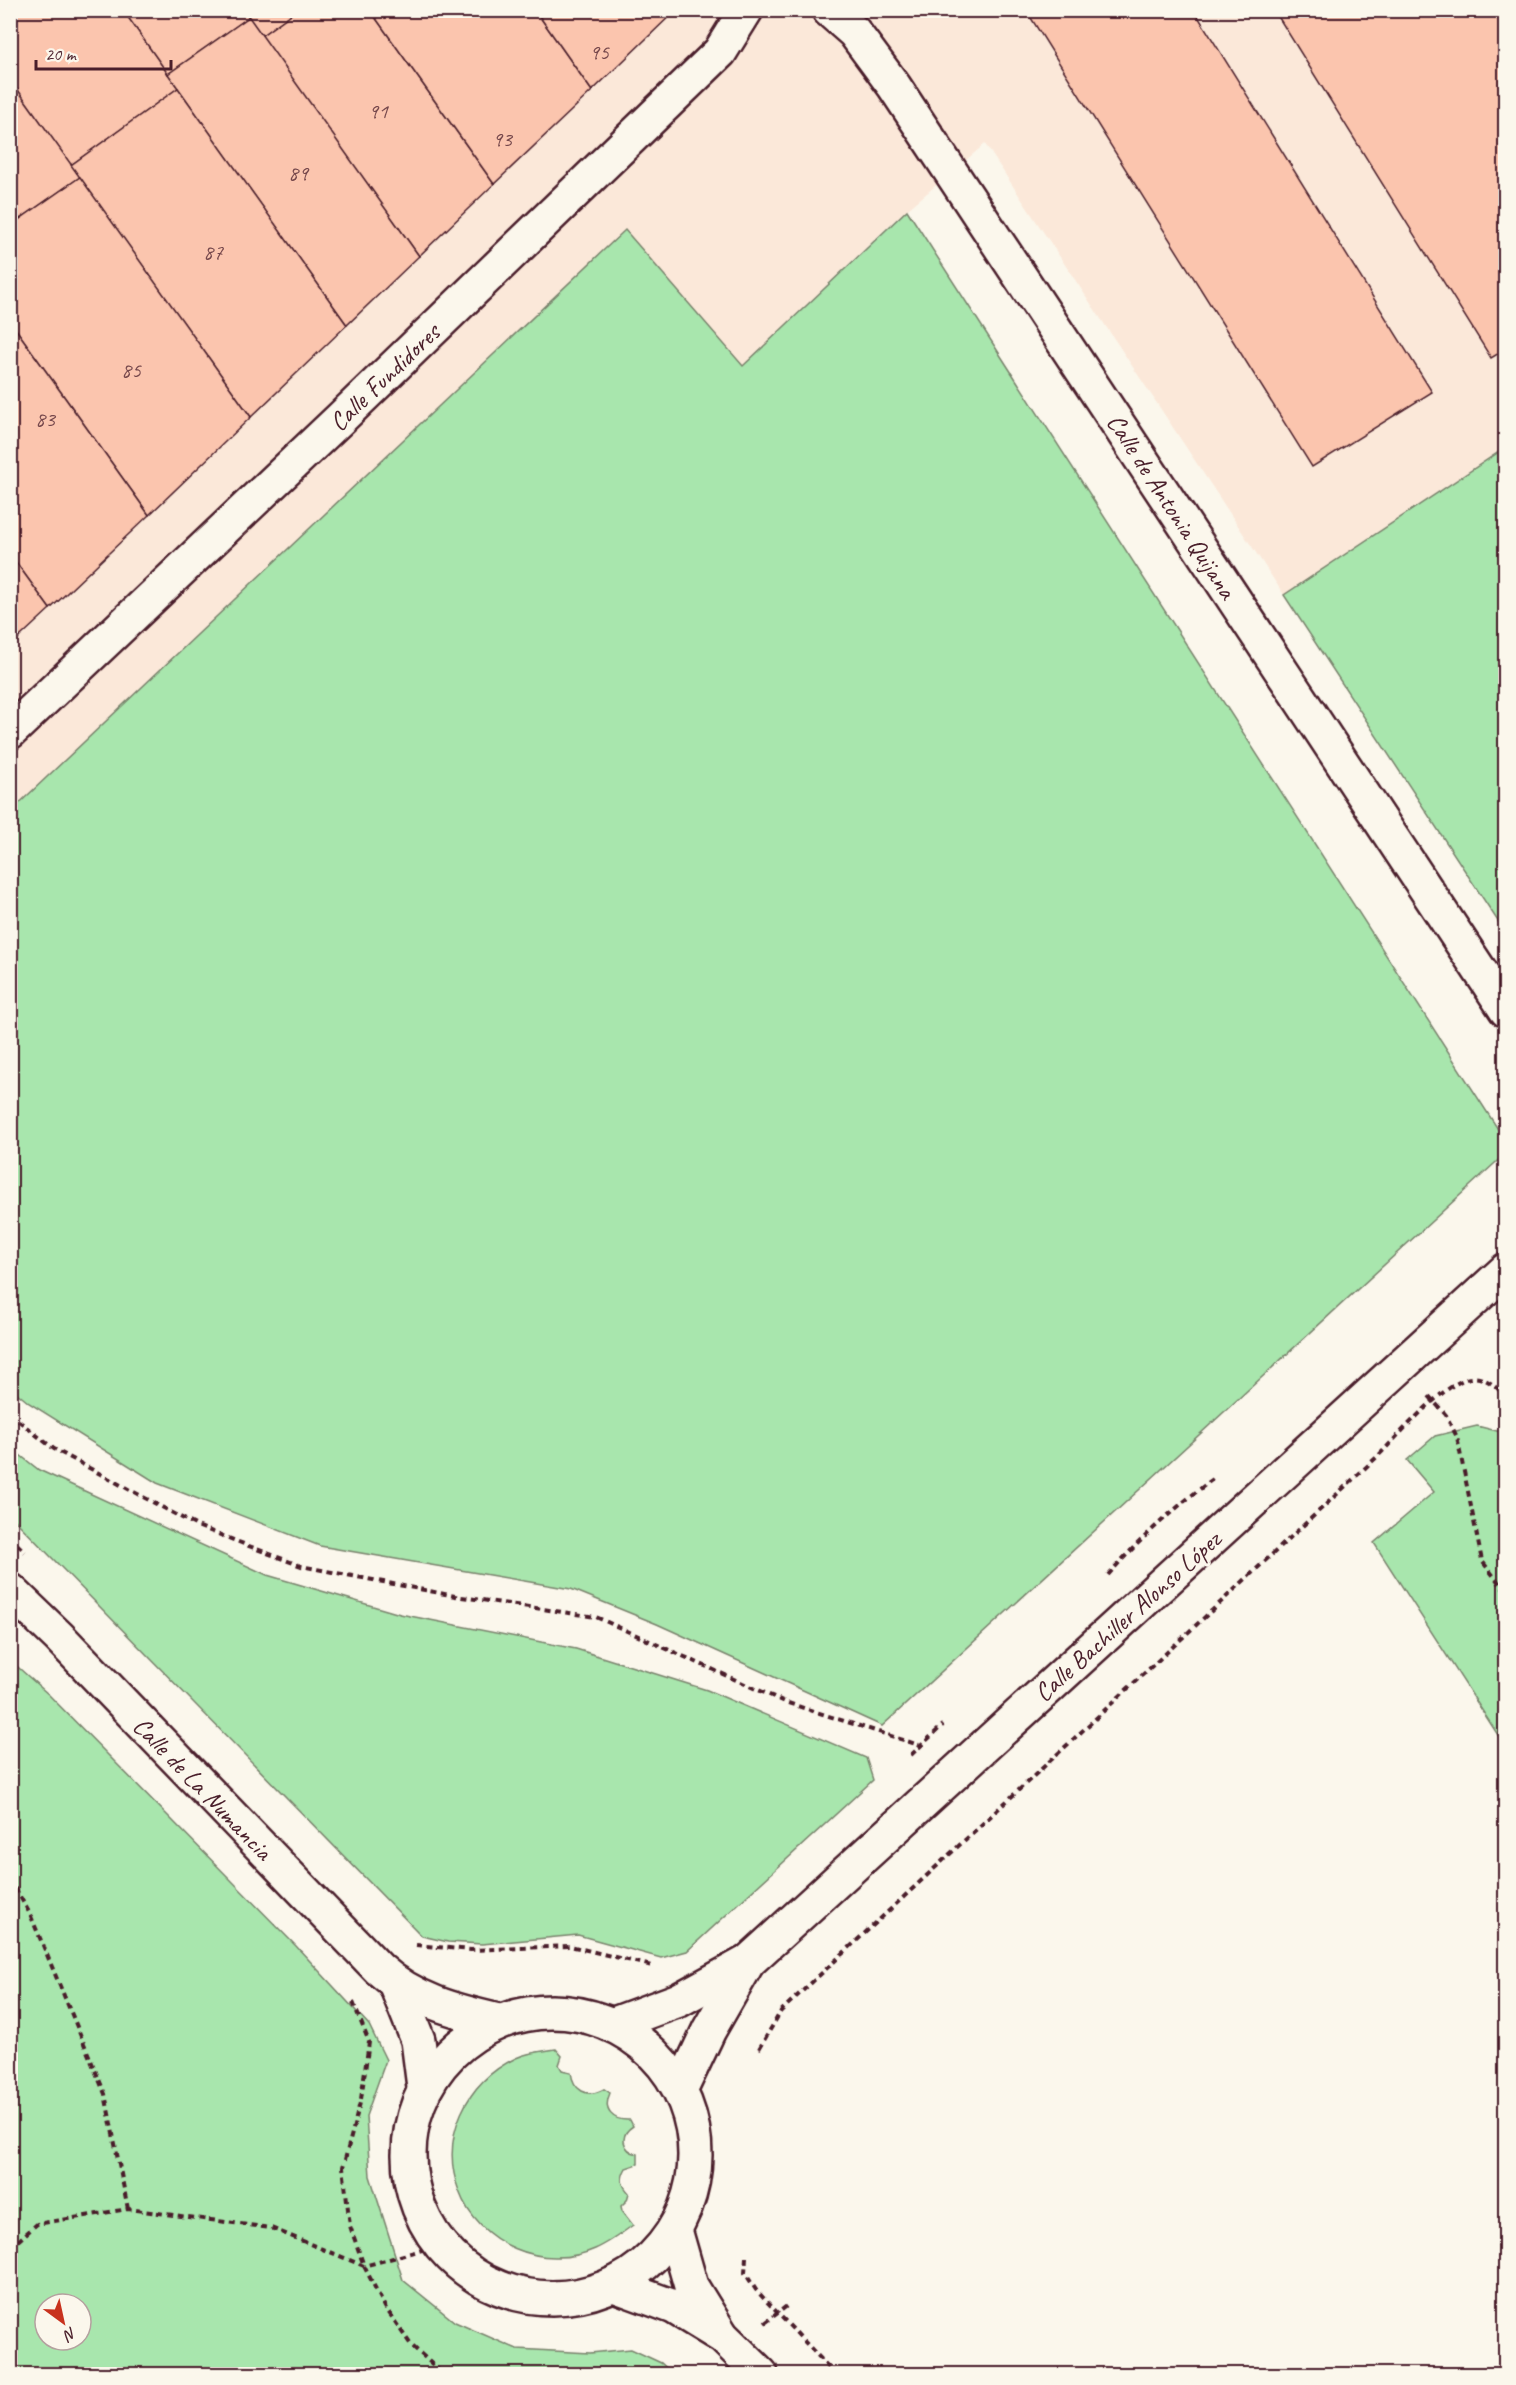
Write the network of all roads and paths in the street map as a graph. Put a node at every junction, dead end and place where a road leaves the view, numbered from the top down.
1 (746, 10) edge
2 (829, 10) edge
3 (10, 732) edge
4 (1506, 1010) edge
5 (1506, 1270) edge
6 (1401, 1366) junction
7 (1506, 1397) edge
8 (1434, 1401) junction
9 (10, 1414) edge
10 (1216, 1477) dead end
11 (1105, 1578) dead end
12 (10, 1590) edge
13 (1506, 1592) edge
14 (945, 1723) dead end
15 (919, 1745) junction
16 (905, 1761) dead end
17 (10, 1879) edge
18 (748, 1962) junction
19 (660, 1966) dead end
20 (388, 1977) junction
21 (499, 2021) junction
22 (614, 2024) junction
23 (759, 2049) dead end
24 (424, 2086) junction
25 (681, 2090) junction
26 (128, 2209) junction
27 (675, 2230) junction
28 (440, 2245) junction
29 (10, 2248) edge
30 (746, 2257) dead end
31 (364, 2266) junction
32 (614, 2285) junction
33 (723, 2337) junction
34 (443, 2374) edge
35 (761, 2374) edge
36 (836, 2374) edge

1 - 3 street, Calle Fundidores
2 - 4 street, Calle de Antonia Quijana
5 - 6 street, Calle Bachiller Alonso López
6 - 8 path
6 - 18 street, Calle Bachiller Alonso López
7 - 8 path
8 - 13 path
8 - 23 path
9 - 15 path
10 - 11 path
12 - 20 street, Calle de La Numancia
14 - 15 path
15 - 16 path
17 - 26 path
18 - 22 street, Calle Bachiller Alonso López
18 - 25 street, Calle Bachiller Alonso López
19 - 20 path
20 - 21 street, Calle de La Numancia
20 - 24 street, Calle de La Numancia
20 - 31 path
21 - 22 street
21 - 24 street
22 - 25 street
24 - 28 street
25 - 27 street
26 - 29 path
26 - 31 path
27 - 32 street
27 - 33 street
28 - 31 path
28 - 32 street
30 - 36 path
31 - 34 path
32 - 33 street
33 - 35 street

